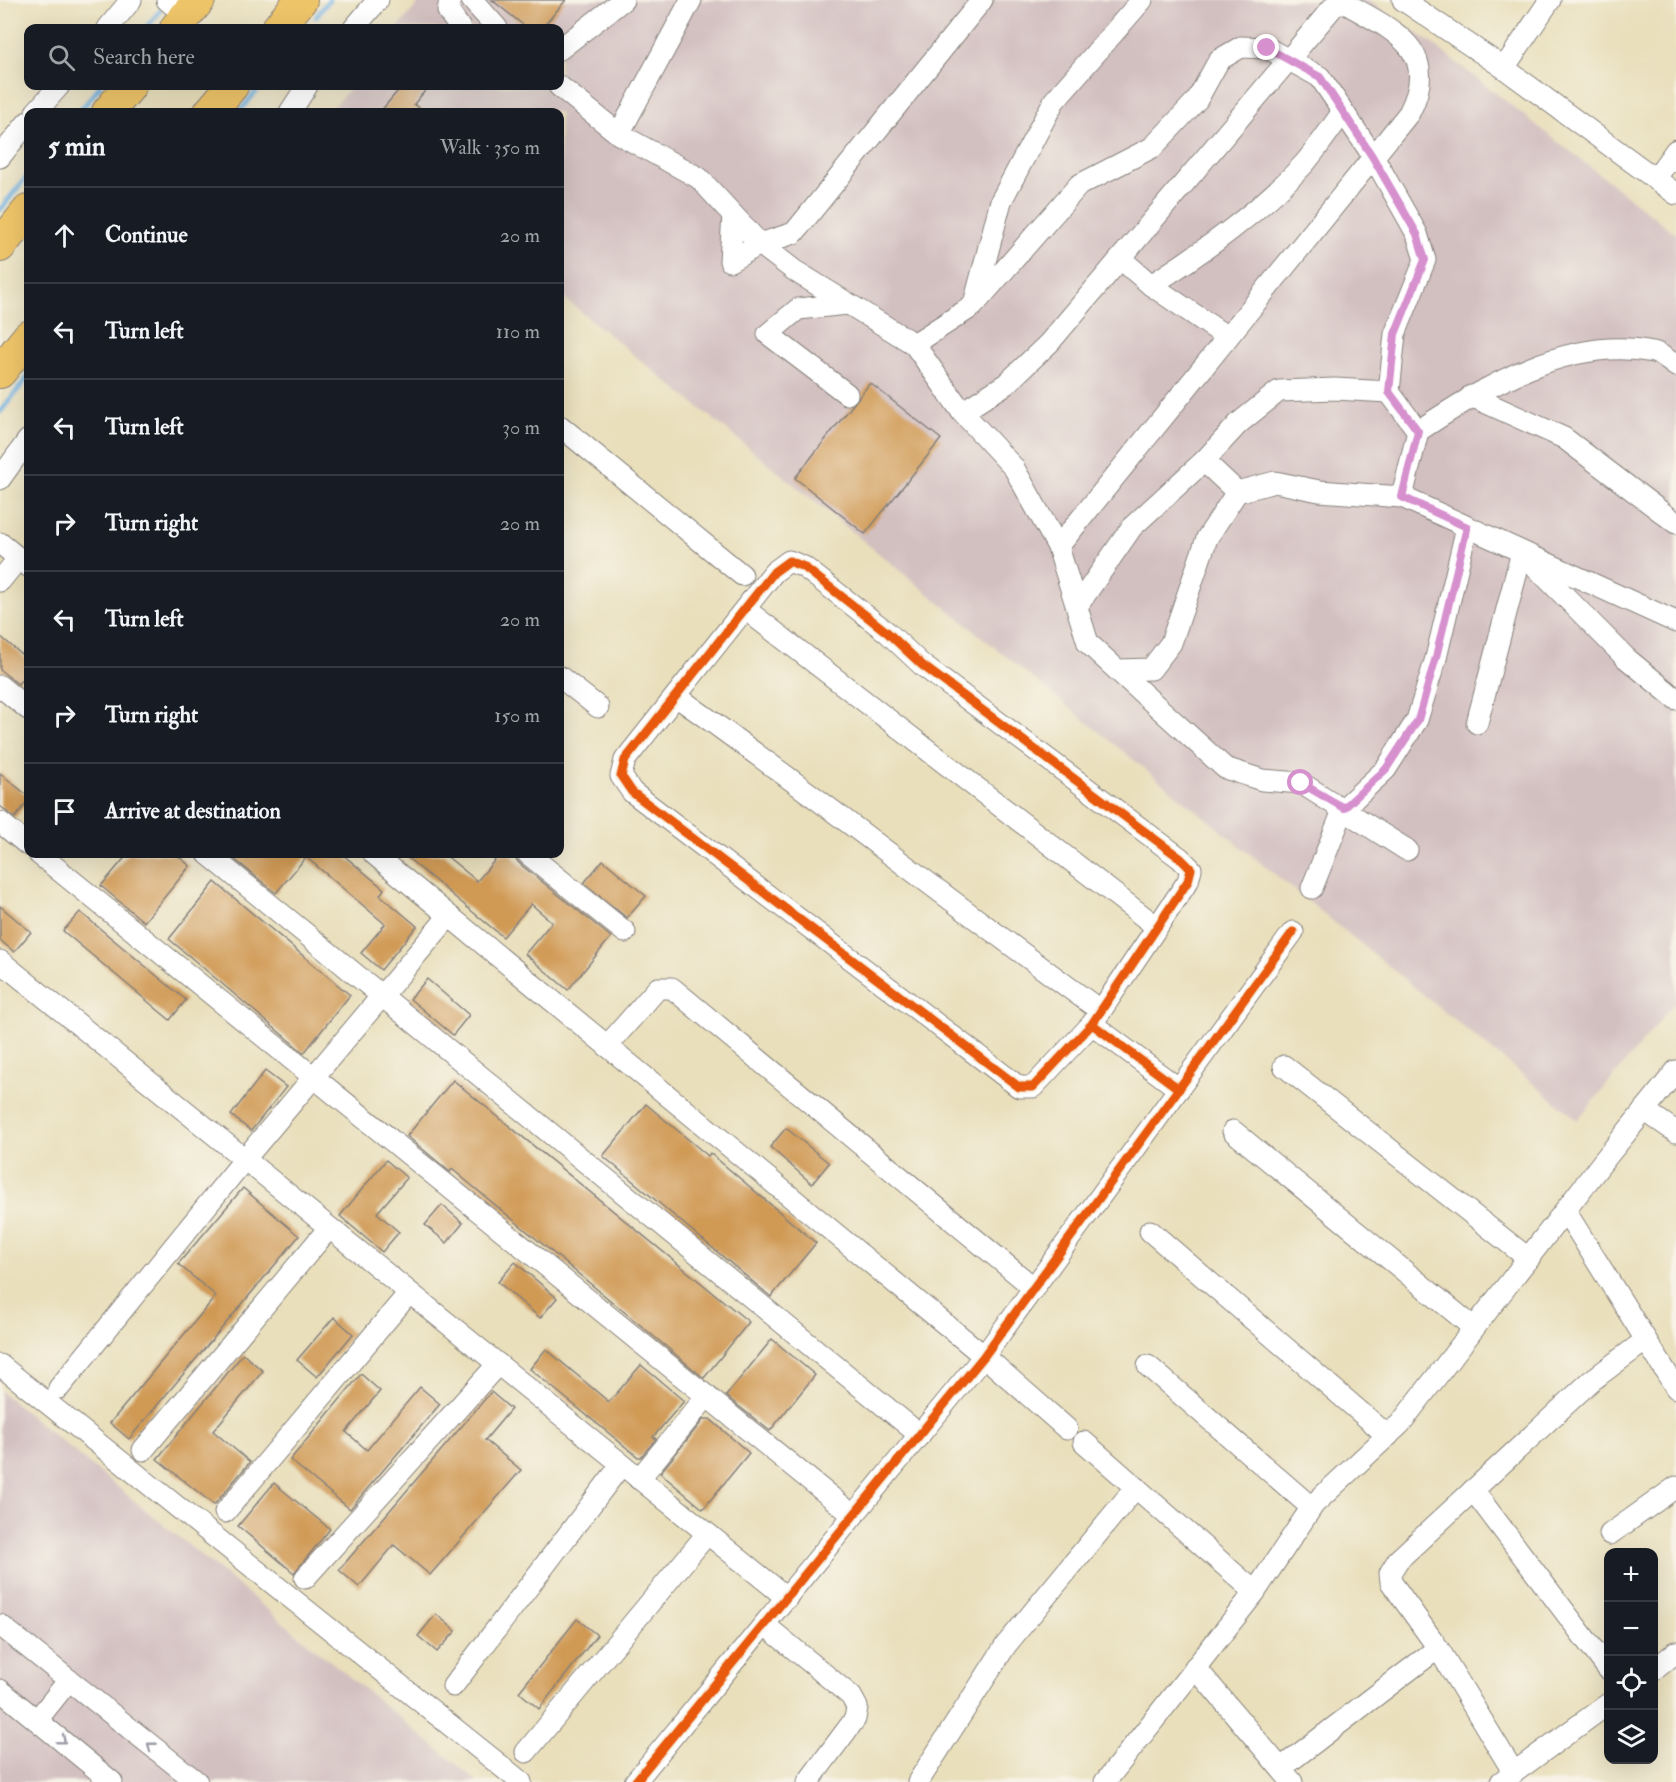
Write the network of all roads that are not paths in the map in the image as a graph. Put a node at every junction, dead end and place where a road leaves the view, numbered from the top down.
1 (131, 0) edge
2 (301, 0) edge
3 (378, 0) edge
4 (450, 0) edge
5 (472, 0) edge
6 (623, 0) edge
7 (691, 0) edge
8 (982, 0) edge
9 (1142, 0) edge
10 (1340, 0) edge
11 (1403, 0) edge
12 (1550, 0) edge
13 (111, 24) edge
14 (281, 24) edge
15 (357, 24) edge
16 (457, 24) edge
17 (493, 24) edge
18 (564, 47) edge
19 (1287, 59) junction
20 (1504, 68) junction
21 (55, 90) edge
22 (127, 90) edge
23 (229, 90) edge
24 (304, 90) edge
25 (564, 90) edge
26 (40, 108) edge
27 (111, 108) edge
28 (213, 108) edge
29 (293, 108) edge
30 (1343, 112) junction
31 (24, 127) edge
32 (619, 134) junction
33 (1676, 150) edge
34 (1372, 156) junction
35 (0, 157) edge
36 (1655, 179) junction
37 (1676, 194) edge
38 (733, 215) junction
39 (24, 216) edge
40 (794, 233) junction
41 (760, 244) junction
42 (0, 246) edge
43 (1121, 259) junction
44 (795, 271) junction
45 (1151, 285) junction
46 (848, 304) junction
47 (973, 306) junction
48 (1227, 337) junction
49 (24, 342) edge
50 (914, 345) junction
51 (1676, 366) edge
52 (0, 372) edge
53 (1389, 392) junction
54 (847, 394) dead end
55 (1471, 396) junction
56 (962, 412) junction
57 (564, 429) edge
58 (1418, 431) junction
59 (24, 445) edge
60 (1204, 461) junction
61 (0, 478) edge
62 (1237, 492) junction
63 (1402, 497) junction
64 (1676, 523) edge
65 (1467, 527) junction
66 (0, 543) edge
67 (1058, 547) junction
68 (1522, 552) junction
69 (23, 563) edge
70 (742, 575) dead end
71 (0, 581) edge
72 (1078, 605) junction
73 (744, 609) junction
74 (1676, 622) edge
75 (1117, 670) junction
76 (564, 679) edge
77 (0, 686) edge
78 (676, 696) junction
79 (1676, 699) edge
80 (24, 706) edge
81 (598, 707) dead end
82 (1477, 723) dead end
83 (1344, 808) junction
84 (0, 822) edge
85 (24, 842) edge
86 (1407, 849) dead end
87 (44, 858) edge
88 (213, 858) edge
89 (379, 858) edge
90 (533, 858) edge
91 (1312, 888) dead end
92 (449, 916) junction
93 (1157, 927) junction
94 (625, 932) dead end
95 (1293, 932) dead end
96 (0, 961) edge
97 (383, 995) junction
98 (1096, 1018) junction
99 (607, 1046) junction
100 (1284, 1066) dead end
101 (1676, 1071) edge
102 (314, 1077) junction
103 (1179, 1089) junction
104 (1644, 1110) junction
105 (1233, 1131) dead end
106 (1676, 1132) edge
107 (244, 1160) junction
108 (1566, 1212) junction
109 (329, 1228) junction
110 (1150, 1231) dead end
111 (1529, 1259) junction
112 (1034, 1288) junction
113 (409, 1293) junction
114 (1474, 1329) junction
115 (1646, 1340) junction
116 (984, 1356) junction
117 (498, 1364) junction
118 (0, 1365) edge
119 (1148, 1366) dead end
120 (59, 1388) dead end
121 (1676, 1388) edge
122 (707, 1396) junction
123 (1067, 1428) dead end
124 (920, 1435) junction
125 (1388, 1436) junction
126 (1084, 1442) dead end
127 (143, 1450) dead end
128 (621, 1465) junction
129 (639, 1479) junction
130 (1136, 1487) junction
131 (1676, 1487) edge
132 (1473, 1490) junction
133 (1311, 1507) junction
134 (225, 1512) dead end
135 (853, 1515) junction
136 (707, 1534) junction
137 (1610, 1534) dead end
138 (305, 1578) dead end
139 (1255, 1592) junction
140 (787, 1598) junction
141 (0, 1625) edge
142 (765, 1625) junction
143 (1438, 1648) junction
144 (1676, 1652) edge
145 (1604, 1664) edge
146 (1195, 1666) junction
147 (1658, 1666) edge
148 (69, 1680) junction
149 (453, 1686) dead end
150 (0, 1690) edge
151 (1604, 1707) edge
152 (37, 1720) junction
153 (526, 1752) dead end
154 (1287, 1775) edge
155 (1507, 1778) edge
156 (193, 1781) edge
157 (112, 1782) edge
158 (521, 1782) edge
159 (635, 1782) edge
160 (808, 1782) edge
161 (918, 1782) edge
162 (1105, 1782) edge

1 - 13 street
2 - 14 highway
3 - 15 street
4 - 16 street
5 - 17 street
6 - 18 street
7 - 32 street
8 - 40 street
9 - 47 street
10 - 19 street
10 - 34 street
11 - 20 street
12 - 20 street
19 - 30 street
19 - 43 street
19 - 47 street
20 - 36 street
21 - 26 street
22 - 27 highway
23 - 28 highway
24 - 29 street
25 - 32 street
30 - 34 street
30 - 45 street
31 - 35 street
32 - 38 street
33 - 36 street
34 - 48 street
34 - 53 street
36 - 37 street
38 - 41 street
38 - 41 street
39 - 42 highway
40 - 41 street
40 - 44 street
41 - 44 street
43 - 45 street
43 - 56 street
44 - 46 street
45 - 48 street
46 - 50 street
46 - 54 street
47 - 50 street
48 - 67 street
49 - 52 highway
50 - 56 street
51 - 55 street
53 - 58 street
53 - 60 street
55 - 58 street
55 - 64 street
56 - 67 street
57 - 70 street
58 - 63 street
59 - 61 street
60 - 62 street
60 - 72 street
62 - 63 street
62 - 75 street
63 - 65 street
65 - 68 street
65 - 83 street
66 - 69 street
67 - 72 street
68 - 74 street
68 - 79 street
68 - 82 street
69 - 71 street
72 - 75 street
73 - 78 street
73 - 93 street
73 - 93 street
75 - 83 street
76 - 81 street
77 - 80 street
78 - 98 street
78 - 98 street
83 - 86 street
83 - 91 street
84 - 85 street
87 - 102 street
88 - 97 street
89 - 92 street
90 - 94 street
92 - 97 street
92 - 99 street
93 - 98 street
95 - 103 street
96 - 107 street
97 - 102 street
97 - 124 street
98 - 103 street
99 - 112 street
99 - 116 street
100 - 111 street
101 - 104 street
102 - 107 street
102 - 122 street
103 - 112 street
104 - 106 street
104 - 108 street
105 - 114 street
107 - 109 street
107 - 120 street
108 - 111 street
108 - 115 street
109 - 113 street
109 - 127 street
110 - 125 street
111 - 114 street
112 - 116 street
113 - 117 street
113 - 134 street
114 - 125 street
115 - 121 street
115 - 132 street
116 - 123 street
116 - 124 street
117 - 128 street
117 - 138 street
118 - 158 street
119 - 133 street
122 - 129 street
122 - 135 street
124 - 135 street
125 - 133 street
126 - 130 street
128 - 129 street
128 - 149 street
129 - 136 street
130 - 139 street
130 - 161 street
131 - 137 street
132 - 143 street
132 - 145 street
133 - 139 street
135 - 140 street
136 - 140 street
136 - 153 street
139 - 146 street
140 - 142 street
141 - 148 street
142 - 159 street
142 - 160 street
143 - 154 street
143 - 155 street
144 - 147 street
146 - 154 street
146 - 162 street
148 - 152 street
156 -> 148 street
150 - 152 street
151 - 155 street
152 -> 157 street

